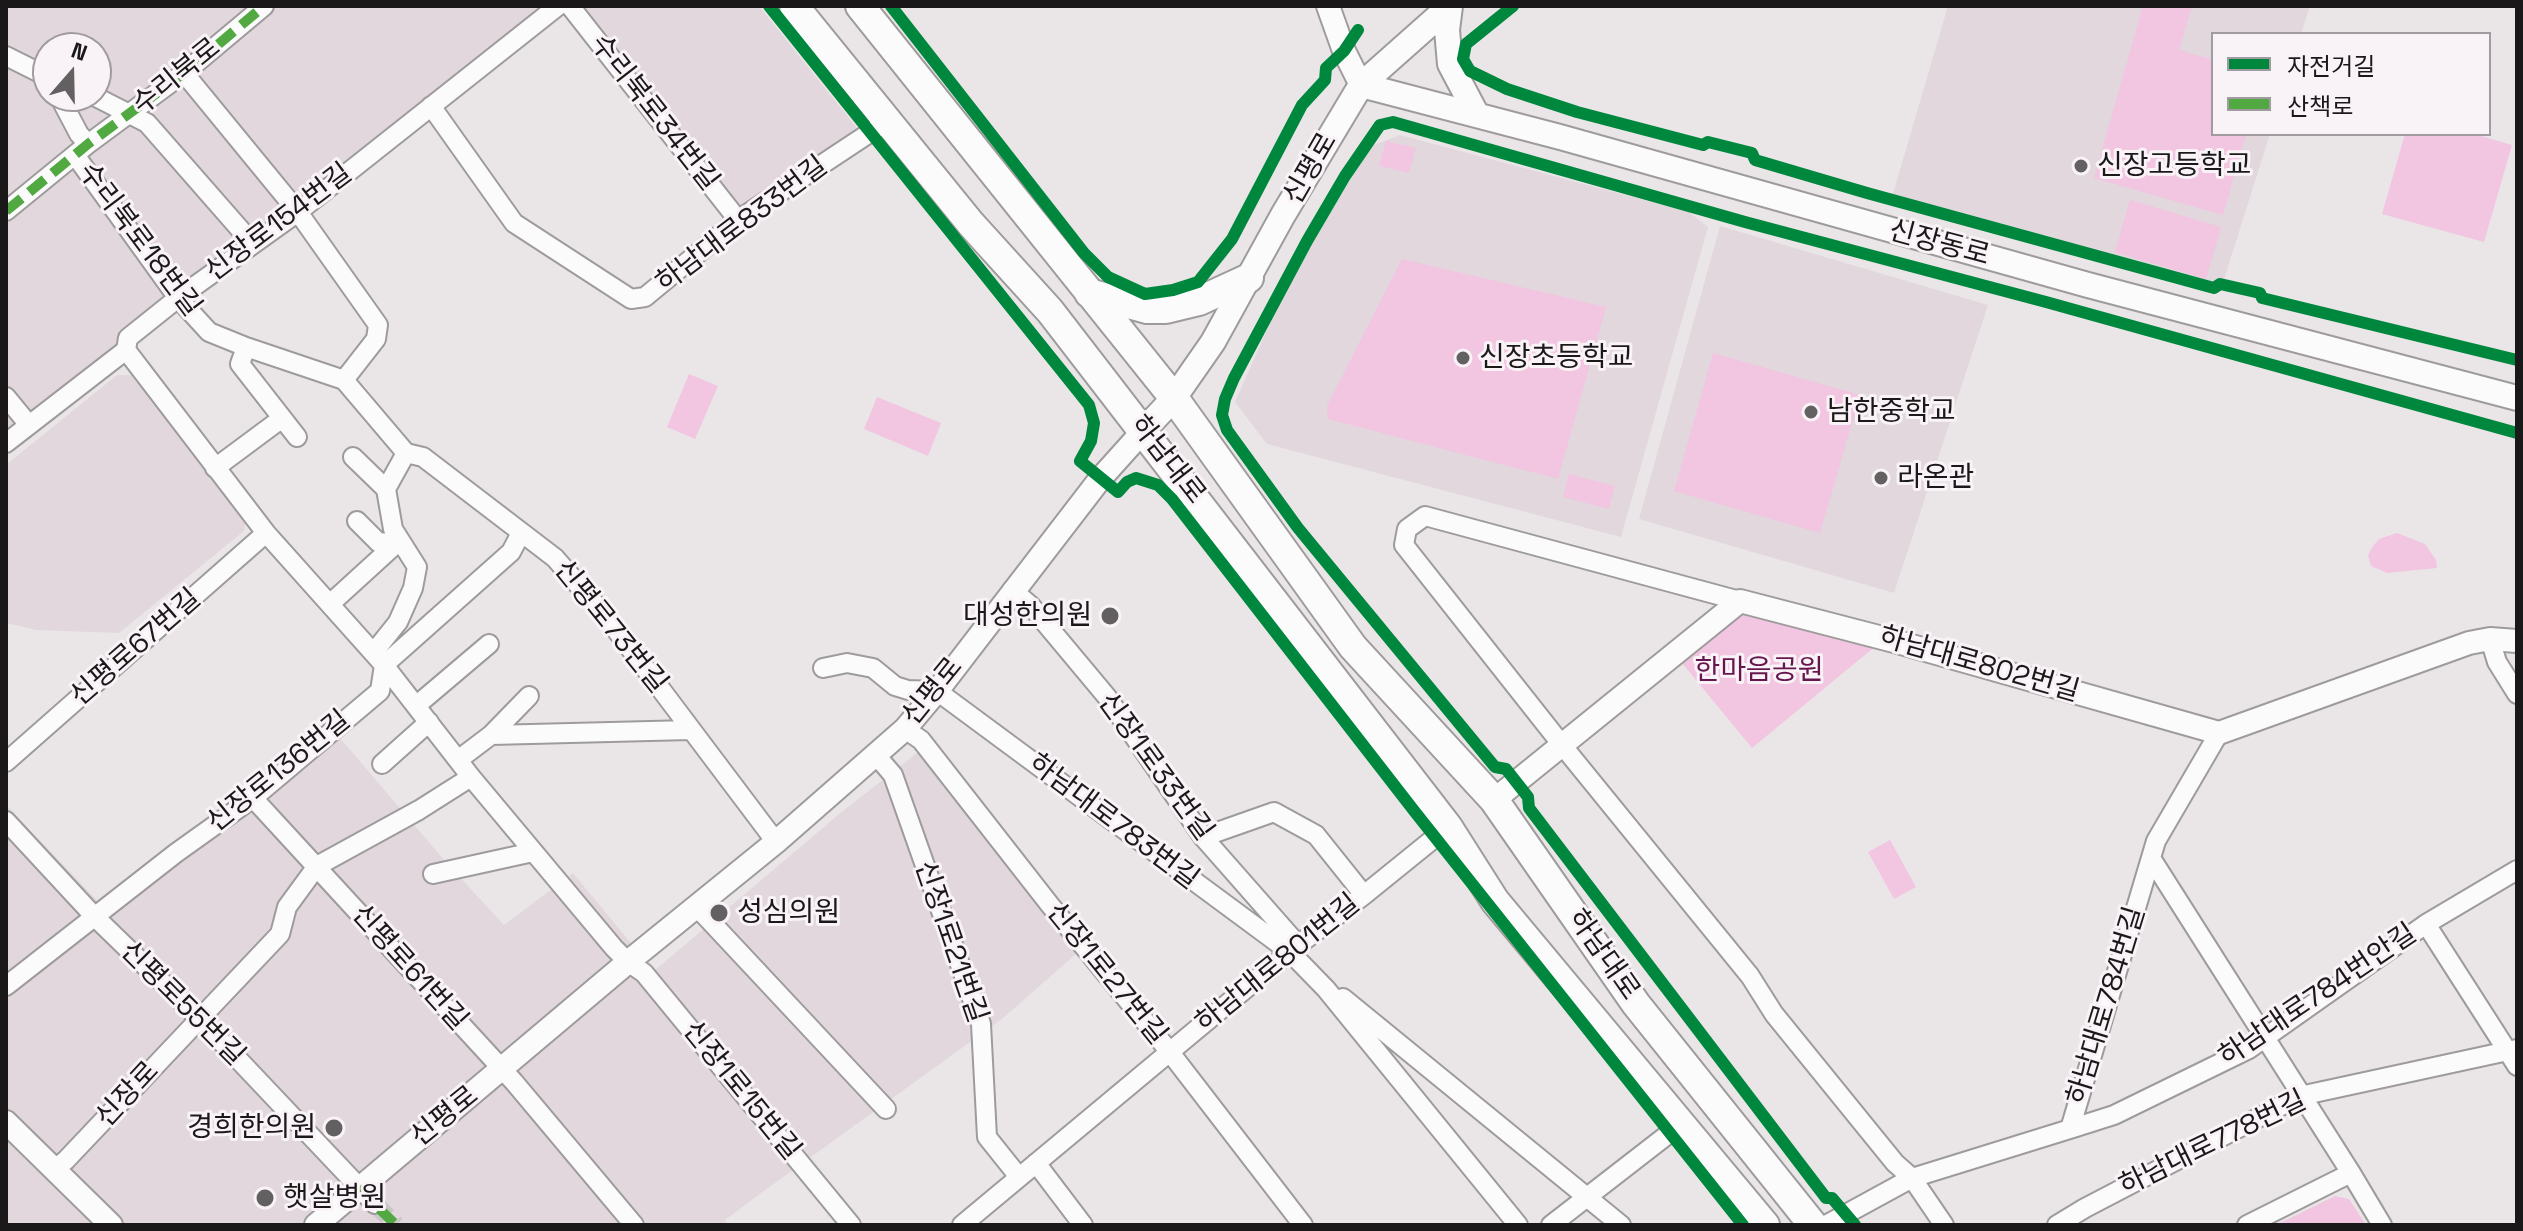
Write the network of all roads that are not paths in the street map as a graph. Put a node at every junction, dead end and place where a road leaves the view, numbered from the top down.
1 (264, 6) edge
2 (558, 6) edge
3 (570, 6) edge
4 (794, 6) edge
5 (860, 6) edge
6 (1328, 6) edge
7 (1450, 6) edge
8 (6, 56) edge
9 (32, 69) edge
10 (184, 73) junction
11 (1361, 85) junction
12 (112, 105) edge
13 (431, 106) junction
14 (67, 112) edge
15 (131, 114) junction
16 (1477, 115) junction
17 (886, 122) junction
18 (82, 150) junction
19 (8, 206) edge
20 (298, 212) junction
21 (738, 220) junction
22 (253, 244) junction
23 (1249, 278) junction
24 (1089, 293) junction
25 (178, 298) junction
26 (246, 347) junction
27 (126, 350) junction
28 (344, 380) junction
29 (6, 397) edge
30 (1174, 398) junction
31 (2517, 398) edge
32 (281, 419) junction
33 (29, 425) junction
34 (1144, 430) junction
35 (297, 437) dead end
36 (6, 443) edge
37 (406, 453) junction
38 (353, 457) dead end
39 (215, 468) junction
40 (386, 489) junction
41 (357, 521) dead end
42 (266, 533) junction
43 (521, 533) junction
44 (399, 541) junction
45 (1012, 590) junction
46 (1740, 601) junction
47 (331, 603) junction
48 (2490, 639) junction
49 (2517, 641) edge
50 (489, 644) dead end
51 (379, 659) junction
52 (823, 668) dead end
53 (937, 691) junction
54 (2517, 694) edge
55 (529, 696) dead end
56 (417, 705) junction
57 (429, 722) junction
58 (905, 729) junction
59 (690, 730) junction
60 (2219, 733) junction
61 (491, 735) junction
62 (1562, 745) junction
63 (875, 754) junction
64 (458, 760) junction
65 (6, 762) edge
66 (382, 764) dead end
67 (471, 777) junction
68 (253, 798) junction
69 (1494, 800) junction
70 (6, 821) edge
71 (1448, 827) junction
72 (1203, 837) junction
73 (776, 842) junction
74 (533, 852) junction
75 (2151, 858) junction
76 (317, 866) junction
77 (2517, 870) edge
78 (433, 874) dead end
79 (1364, 895) junction
80 (696, 906) junction
81 (95, 917) junction
82 (2426, 924) junction
83 (1294, 948) junction
84 (628, 962) junction
85 (6, 986) edge
86 (1326, 989) junction
87 (200, 1019) junction
88 (2265, 1037) junction
89 (1169, 1051) junction
90 (2514, 1056) edge
91 (502, 1069) junction
92 (2300, 1096) junction
93 (886, 1109) dead end
94 (6, 1122) edge
95 (1680, 1125) junction
96 (2070, 1129) junction
97 (1036, 1163) junction
98 (55, 1169) junction
99 (2351, 1173) junction
100 (1019, 1177) junction
101 (1912, 1178) junction
102 (358, 1188) junction
103 (1586, 1197) junction
104 (375, 1204) tunnel mouth
105 (111, 1225) edge
106 (316, 1225) edge
107 (634, 1225) edge
108 (851, 1225) edge
109 (962, 1225) edge
110 (1083, 1225) edge
111 (1303, 1225) edge
112 (1518, 1225) edge
113 (1551, 1225) edge
114 (1621, 1225) edge
115 (1765, 1225) edge
116 (1813, 1225) edge
117 (1826, 1225) edge
118 (1944, 1225) edge
119 (2057, 1225) edge
120 (2247, 1225) edge
121 (2382, 1225) edge

1 - 10 street, 수리북로
2 - 13 street, 신장로154번길
3 - 21 street, 수리북로34번길
4 - 17 main road, 하남대로
5 - 24 main road, 하남대로
6 - 11 street
7 - 11 main road, 신평로
7 - 16 main road
8 - 9 street
10 - 15 street, 수리북로
10 - 20 street
11 - 16 main road, 신장동로
11 - 23 main road, 신평로
12 - 15 street
13 - 20 street, 신장로154번길
13 - 21 street, 하남대로833번길
14 - 18 street
15 - 18 street, 수리북로
15 - 22 street
16 - 31 main road, 신장동로
17 - 21 street, 하남대로833번길
17 - 34 main road, 하남대로
18 - 19 street, 수리북로
18 - 25 street, 수리북로18번길
20 - 22 street, 신장로154번길
20 - 28 street
22 - 25 street, 신장로154번길
23 - 24 main road
23 - 30 main road, 신평로
24 - 30 main road, 하남대로
25 - 26 street, 수리북로18번길
25 - 27 street, 신장로154번길
26 - 28 street, 수리북로18번길
26 - 32 street
27 - 33 street, 신장로154번길
27 - 39 street
28 - 37 street, 신평로73번길
29 - 33 street
30 - 34 main road, 신평로
30 - 69 main road, 하남대로
32 - 35 street
32 - 39 street
33 - 36 street, 신장로154번길
34 - 45 street, 신평로
34 - 71 main road, 하남대로
37 - 40 street
37 - 43 street, 신평로73번길
38 - 40 street
39 - 42 street
40 - 44 street
41 - 44 street
42 - 47 street
42 - 65 street, 신평로67번길
43 - 51 street, 신장로136번길
43 - 59 street, 신평로73번길
44 - 47 street
44 - 51 street
45 - 53 street, 신평로
45 - 72 street, 신장1로33번길
46 - 60 street, 하남대로802번길
46 - 62 street
46 - 62 street
47 - 51 street
48 - 49 street
48 - 54 street
48 - 60 street
50 - 56 street
51 - 56 street
51 - 68 street, 신장로136번길
52 - 53 street
53 - 58 street, 신평로
53 - 83 street, 하남대로783번길
55 - 61 street
56 - 57 street
57 - 64 street
57 - 66 street
58 - 63 street, 신평로
58 - 89 street, 신장1로27번길
59 - 61 street
59 - 73 street, 신평로73번길
60 - 75 street, 하남대로784번길
61 - 64 street
62 - 69 street
62 - 101 street
63 - 73 street, 신평로
63 - 100 street, 신장1로21번길
64 - 67 street
67 - 74 street
67 - 76 street
68 - 76 street, 신평로61번길
68 - 81 street, 신장로136번길
69 - 116 main road, 하남대로
70 - 81 street, 신평로55번길
71 - 79 street, 하남대로801번길
71 - 95 main road, 하남대로
72 - 79 street
72 - 83 street, 신장1로33번길
73 - 80 street, 신평로
74 - 78 street
74 - 84 street
75 - 88 street
75 - 96 street, 하남대로784번길
76 - 87 street
76 - 91 street, 신평로61번길
77 - 82 street, 하남대로784번안길
79 - 83 street, 하남대로801번길
80 - 84 street, 신평로
80 - 93 street
81 - 85 street, 신장로136번길
81 - 87 street, 신평로55번길
82 - 88 street, 하남대로784번안길
82 - 90 street
83 - 86 street, 신장1로33번길
83 - 89 street, 하남대로801번길
84 - 91 street, 신평로
84 - 108 street, 신장1로15번길
86 - 103 street
86 - 112 street, 신장1로33번길
87 - 98 street, 신장로
87 - 102 street, 신평로55번길
88 - 92 street
88 - 96 street, 하남대로784번안길
89 - 97 street, 하남대로801번길
89 - 111 street, 신장1로27번길
90 - 92 street, 하남대로778번길
91 - 102 street, 신평로
91 - 107 street, 신평로61번길
92 - 99 street
92 - 119 street, 하남대로778번길
94 - 98 street
95 - 103 street
95 - 115 main road, 하남대로
96 - 101 street, 하남대로784번길
97 - 100 street, 하남대로801번길
97 - 110 street
98 - 105 street
99 - 120 street
99 - 121 street
100 - 109 street, 하남대로801번길
101 - 117 street, 하남대로784번길
101 - 118 street
102 - 104 street, 신평로55번길
102 - 106 street, 신평로
103 - 113 street
103 - 114 street

